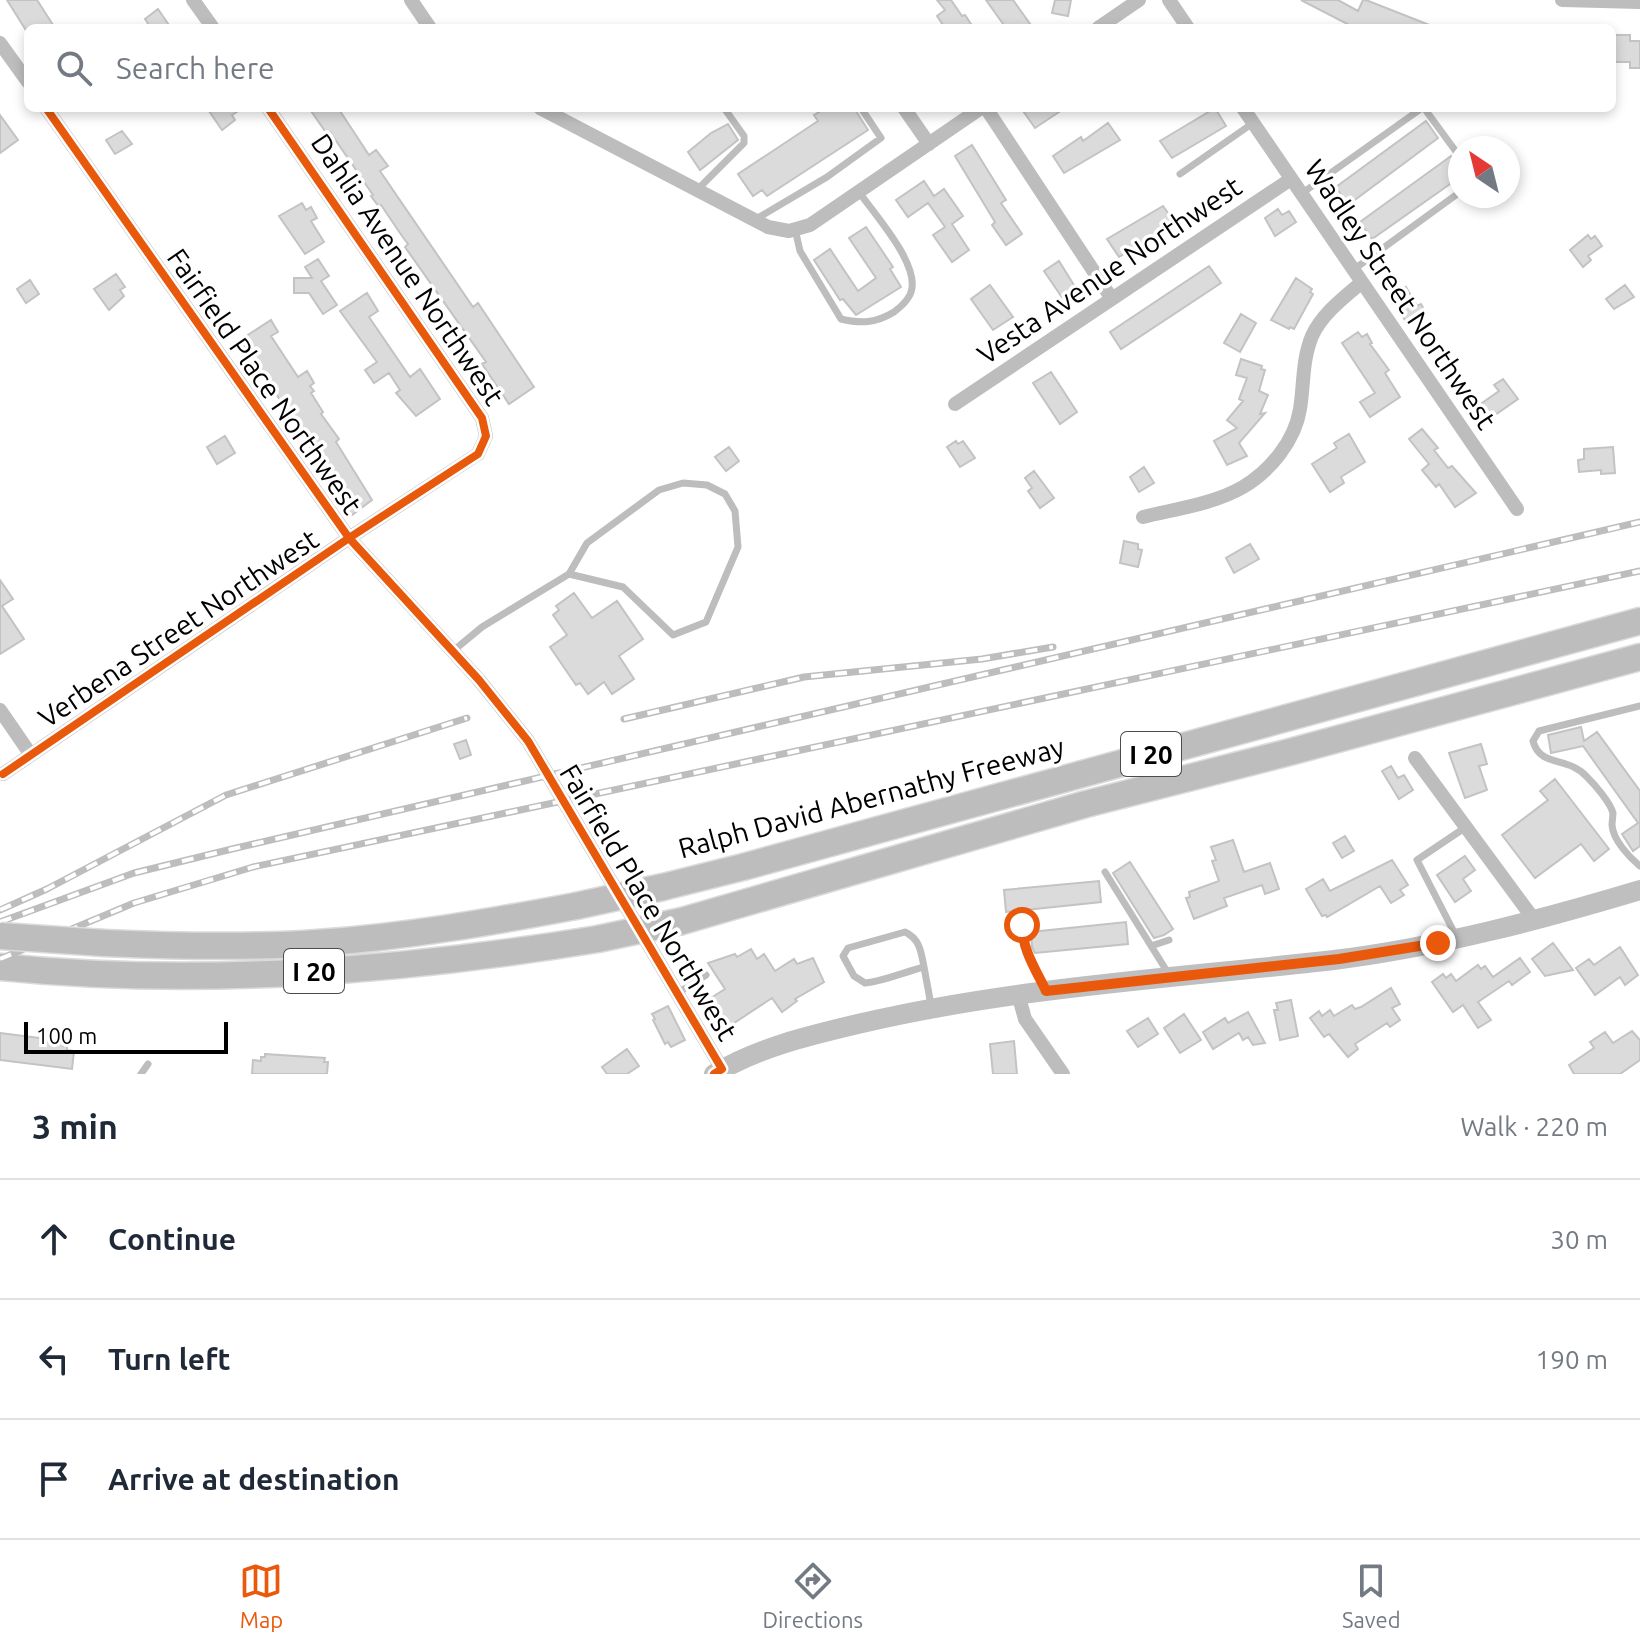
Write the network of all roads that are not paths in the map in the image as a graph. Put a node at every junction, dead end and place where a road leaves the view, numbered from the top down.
1 (193, 0) edge
2 (411, 0) edge
3 (1139, 0) edge
4 (1169, 0) edge
5 (1562, 0) edge
6 (1640, 2) edge
7 (210, 24) edge
8 (427, 24) edge
9 (1104, 24) edge
10 (1185, 24) edge
11 (0, 43) edge
12 (24, 76) edge
13 (49, 112) edge
14 (271, 112) edge
15 (551, 112) edge
16 (727, 112) edge
17 (864, 112) edge
18 (907, 112) edge
19 (978, 112) edge
20 (987, 112) edge
21 (1246, 112) edge
22 (1417, 112) edge
23 (1426, 112) edge
24 (1253, 123) junction
25 (1448, 141) edge
26 (929, 144) junction
27 (1180, 174) dead end
28 (1291, 179) junction
29 (697, 190) junction
30 (859, 192) junction
31 (1301, 194) junction
32 (1448, 202) edge
33 (754, 220) junction
34 (795, 229) junction
35 (1357, 276) junction
36 (1112, 299) junction
37 (955, 404) dead end
38 (1517, 509) dead end
39 (1143, 517) dead end
40 (349, 538) junction
41 (569, 574) junction
42 (1640, 621) edge
43 (453, 651) junction
44 (1640, 657) edge
45 (1640, 706) edge
46 (0, 710) edge
47 (31, 755) junction
48 (1415, 758) dead end
49 (3, 774) dead end
50 (1466, 827) junction
51 (1640, 866) edge
52 (1105, 872) dead end
53 (1640, 890) edge
54 (1535, 921) junction
55 (1022, 925) dead end
56 (0, 936) edge
57 (1457, 938) junction
58 (1169, 940) dead end
59 (1151, 946) junction
60 (0, 967) edge
61 (924, 967) junction
62 (706, 975) dead end
63 (1171, 978) junction
64 (1046, 991) junction
65 (677, 993) junction
66 (1018, 994) junction
67 (931, 1008) junction
68 (148, 1064) dead end
69 (718, 1072) edge
70 (141, 1074) edge
71 (1063, 1074) edge

1 - 7 street
2 - 8 street
3 - 9 street
4 - 10 street
5 - 6 street
11 - 12 street
13 - 40 street, Fairfield Place Northwest
14 - 40 street, Dahlia Avenue Northwest
15 - 29 street
16 - 29 lane
17 - 33 lane
18 - 26 street
19 - 26 street
20 - 36 street
21 - 24 street, Wadley Street Northwest
22 - 31 lane
23 - 25 lane
24 - 27 lane
24 - 28 street, Wadley Street Northwest
26 - 30 street
28 - 31 street, Wadley Street Northwest
28 - 36 street, Vesta Avenue Northwest
29 - 33 street
30 - 34 street
30 - 34 lane
31 - 35 street, Wadley Street Northwest
32 - 35 lane
33 - 34 street
35 - 38 street, Wadley Street Northwest
35 - 39 street
36 - 37 street, Vesta Avenue Northwest
40 - 43 street, Fairfield Place Northwest
40 - 47 street, Verbena Street Northwest
41 - 41 lane
41 - 43 lane
42 - 56 highway, Ralph David Abernathy Freeway / I 20, bridge
43 - 65 street, Fairfield Place Northwest
44 - 60 highway, I 20, bridge
45 - 51 lane
46 - 47 street
47 - 49 street, Verbena Street Northwest
48 - 50 street
50 - 54 street
50 - 57 lane
52 - 59 lane
53 - 54 main road
54 - 57 main road
55 - 64 lane
57 - 63 main road
58 - 59 lane
59 - 63 lane
61 - 61 lane
61 - 67 lane
62 - 65 lane
63 - 64 main road
64 - 66 main road
65 - 69 street, Fairfield Place Northwest
66 - 67 main road
66 - 71 street
67 - 69 main road
68 - 70 lane

